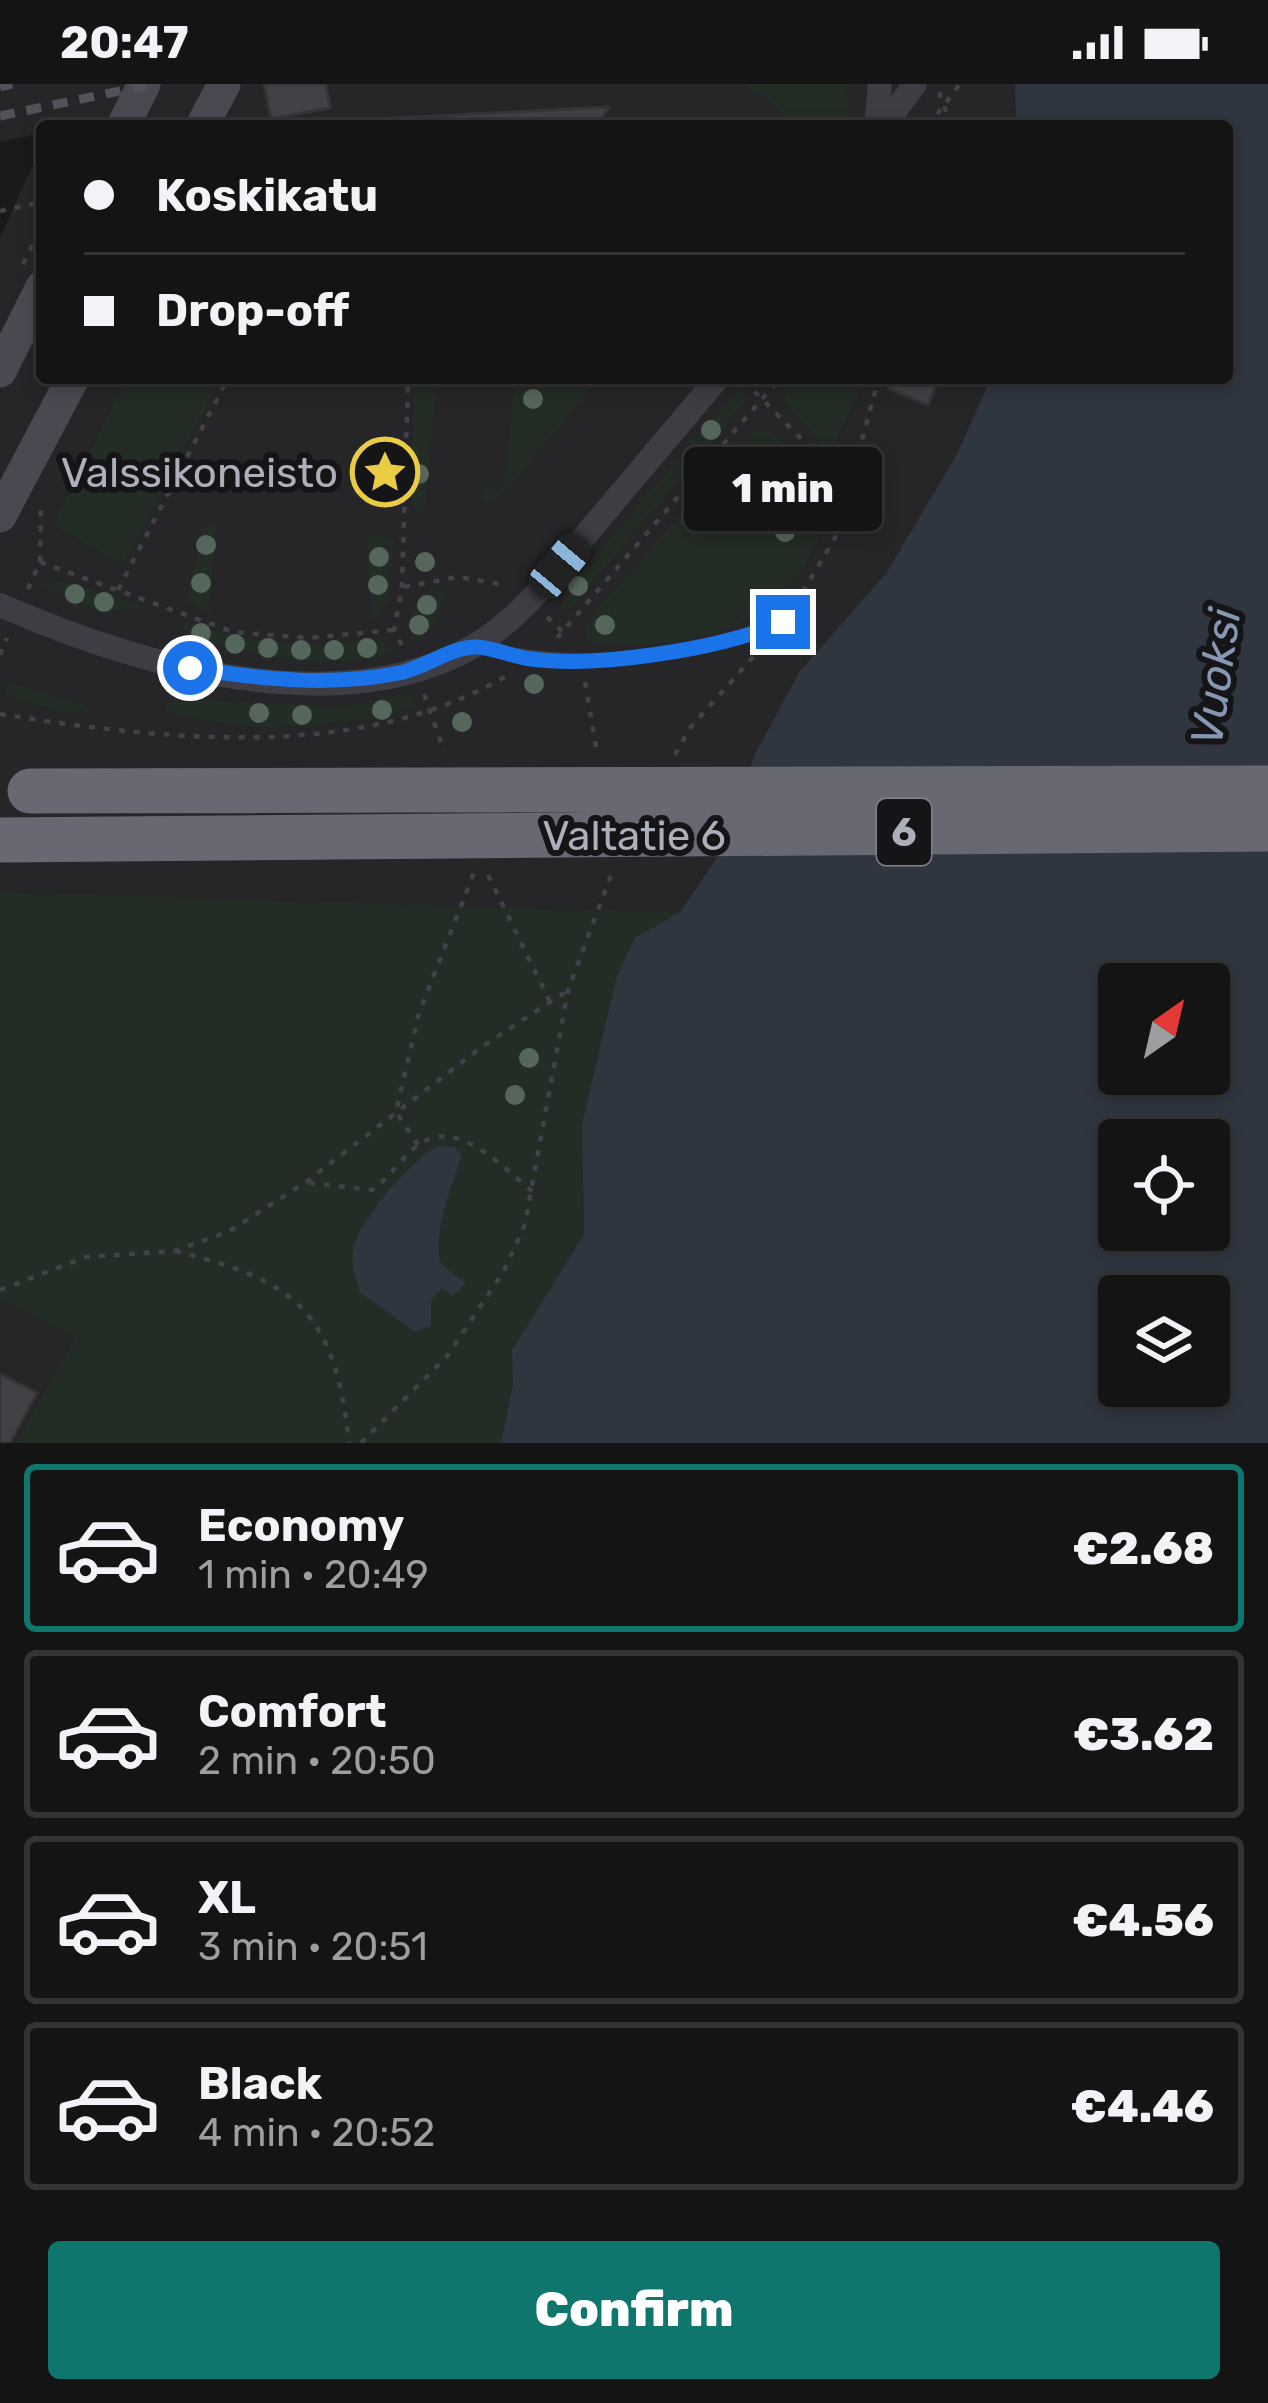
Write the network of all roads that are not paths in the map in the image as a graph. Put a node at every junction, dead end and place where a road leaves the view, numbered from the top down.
1 (144, 84) edge
2 (224, 84) edge
3 (880, 84) edge
4 (915, 84) edge
5 (126, 120) edge
6 (205, 120) edge
7 (880, 120) edge
8 (885, 120) edge
9 (36, 299) edge
10 (0, 370) edge
11 (70, 384) edge
12 (713, 384) edge
13 (8, 503) edge
14 (9, 609) edge
15 (783, 622) road end
16 (474, 646) junction
17 (1268, 788) edge
18 (30, 791) dead end
19 (1268, 830) edge
20 (0, 840) edge

1 - 5 main road
2 - 6 main road
3 - 7 street
4 - 8 street
9 - 10 main road
11 - 13 main road
12 - 16 street
14 - 16 street
15 - 16 lane
17 - 18 highway, Valtatie 6 / 6, bridge
19 - 20 highway, Valtatie 6 / 6, bridge

